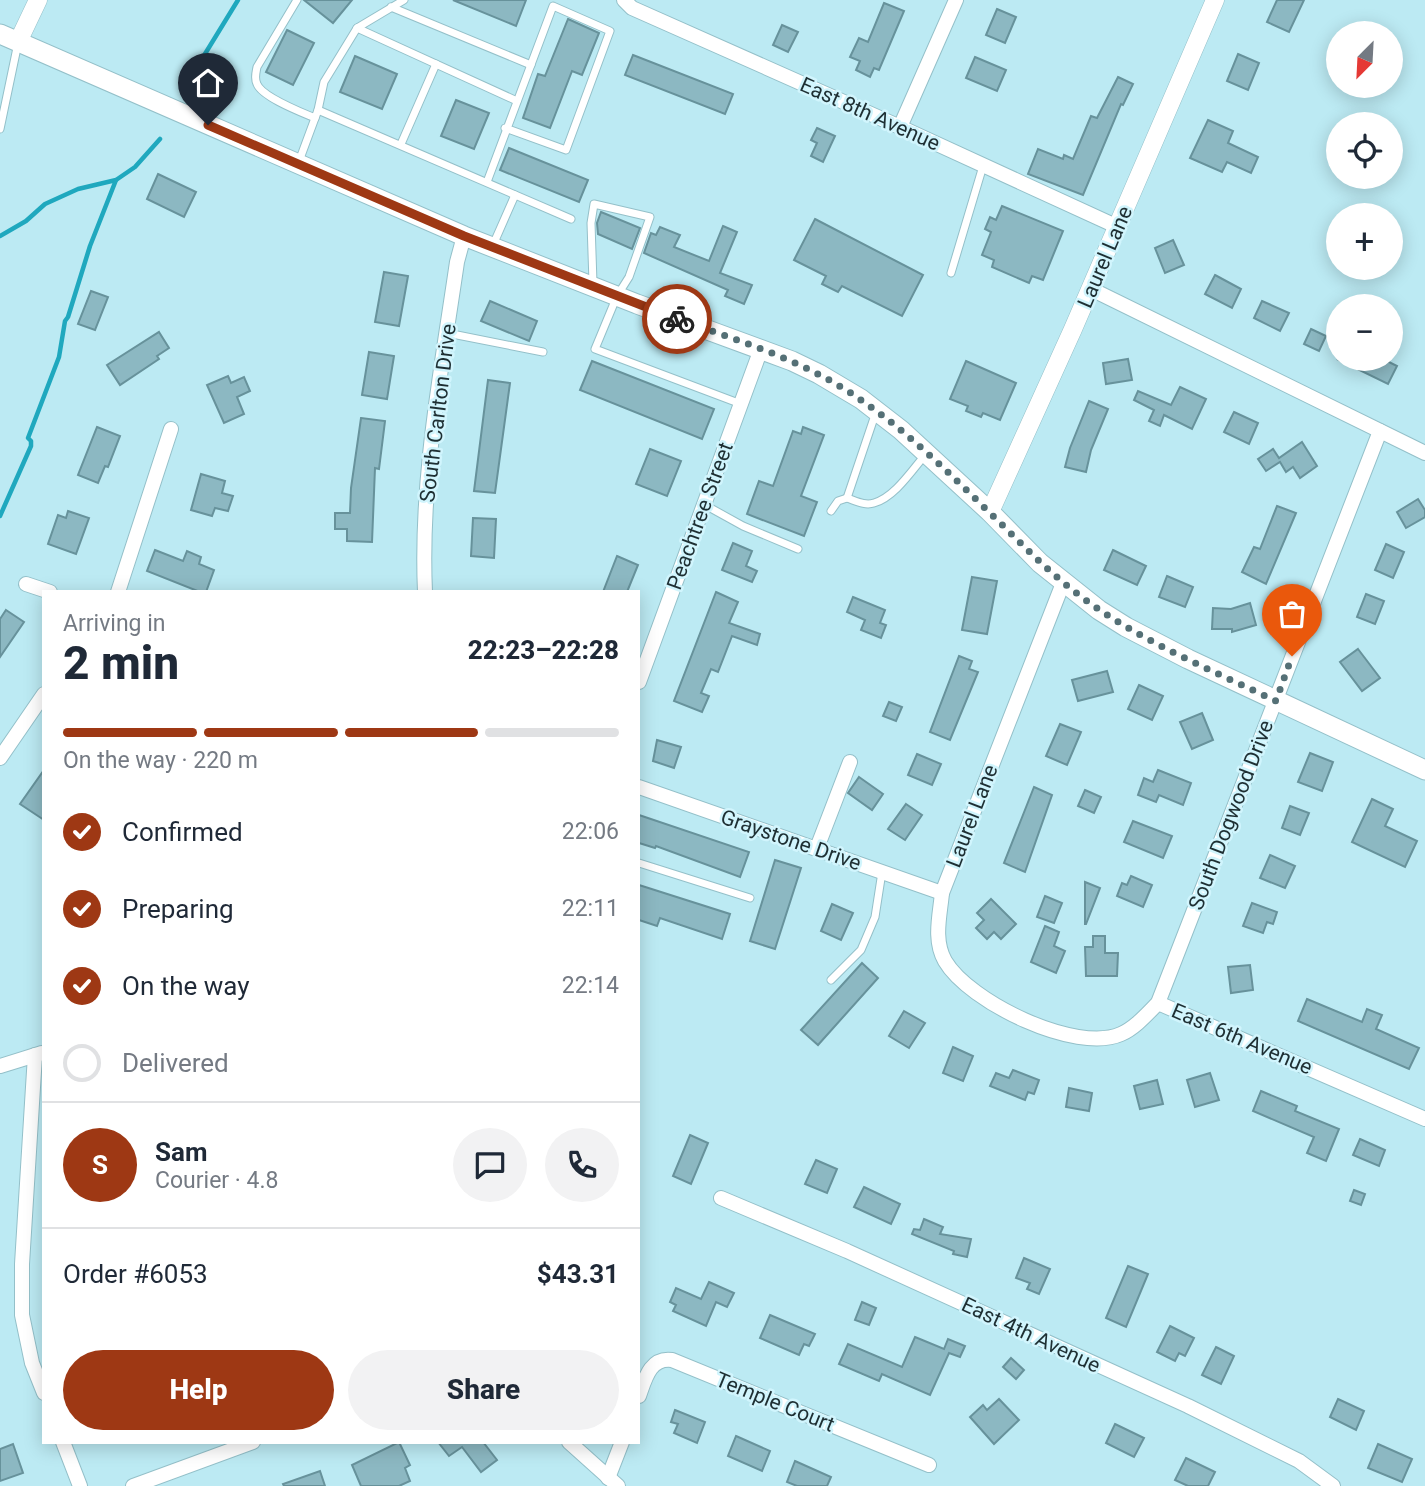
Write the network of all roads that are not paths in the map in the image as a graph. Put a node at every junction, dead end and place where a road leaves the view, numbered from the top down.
1 (38, 0) edge
2 (297, 0) edge
3 (404, 0) edge
4 (624, 0) edge
5 (956, 0) edge
6 (1215, 0) edge
7 (551, 3) edge
8 (391, 7) junction
9 (357, 28) junction
10 (9, 38) edge
11 (436, 64) junction
12 (531, 65) junction
13 (517, 101) junction
14 (318, 110) junction
15 (315, 118) junction
16 (900, 127) junction
17 (505, 128) junction
18 (0, 129) edge
19 (401, 144) junction
20 (298, 164) junction
21 (984, 165) junction
22 (486, 182) junction
23 (515, 195) junction
24 (571, 219) dead end
25 (1118, 227) junction
26 (464, 236) junction
27 (492, 247) junction
28 (951, 273) dead end
29 (593, 287) junction
30 (1091, 289) junction
31 (617, 296) junction
32 (447, 333) junction
33 (761, 349) junction
34 (543, 352) dead end
35 (741, 404) junction
36 (876, 411) junction
37 (171, 429) dead end
38 (1380, 431) junction
39 (1425, 453) edge
40 (927, 454) junction
41 (847, 498) junction
42 (704, 505) junction
43 (831, 510) dead end
44 (990, 512) junction
45 (798, 549) dead end
46 (1063, 583) junction
47 (26, 584) dead end
48 (44, 590) edge
49 (119, 590) edge
50 (425, 590) edge
51 (640, 679) edge
52 (42, 697) edge
53 (1276, 701) junction
54 (0, 758) edge
55 (850, 762) dead end
56 (1425, 770) edge
57 (640, 787) edge
58 (817, 848) junction
59 (640, 863) edge
60 (882, 871) junction
61 (942, 893) junction
62 (750, 898) dead end
63 (831, 980) dead end
64 (1158, 1003) junction
65 (39, 1054) edge
66 (0, 1066) edge
67 (1425, 1119) edge
68 (721, 1198) dead end
69 (42, 1388) edge
70 (640, 1393) edge
71 (64, 1444) edge
72 (248, 1444) edge
73 (571, 1444) edge
74 (622, 1444) edge
75 (929, 1465) dead end
76 (613, 1482) edge
77 (80, 1486) edge
78 (133, 1486) edge
79 (1333, 1486) edge

1 - 10 street
2 - 15 lane
3 - 8 lane
4 - 16 street, East 8th Avenue
5 - 16 street
6 - 25 street, Laurel Lane
7 - 12 lane
7 - 17 lane
8 - 9 lane
8 - 12 lane
9 - 11 lane
9 - 14 lane
10 - 18 lane
10 - 20 main road
11 - 13 lane
11 - 19 lane
12 - 13 lane
13 - 17 lane
14 - 15 lane
14 - 19 lane
15 - 20 lane
16 - 21 street, East 8th Avenue
17 - 22 lane
19 - 22 lane
20 - 26 main road
21 - 25 street, East 8th Avenue
21 - 28 lane
22 - 23 lane
23 - 24 lane
23 - 27 lane
25 - 30 street, Laurel Lane
26 - 27 main road
26 - 32 street, South Carlton Drive
27 - 29 main road
29 - 31 main road
29 - 31 lane
30 - 38 street
30 - 44 street, Laurel Lane
31 - 33 main road
31 - 35 lane
32 - 34 lane
32 - 50 street, South Carlton Drive
33 - 35 street, Peachtree Street
33 - 36 main road
35 - 42 street, Peachtree Street
36 - 40 main road
36 - 41 lane
37 - 49 street
38 - 39 street
38 - 53 street, South Dogwood Drive
40 - 41 lane
40 - 44 main road
41 - 43 lane
42 - 45 lane
42 - 51 street, Peachtree Street
44 - 46 main road
46 - 53 main road
46 - 61 street, Laurel Lane
47 - 48 street
52 - 54 street
53 - 56 main road
53 - 64 street, South Dogwood Drive
55 - 58 street
57 - 58 street, Graystone Drive
58 - 60 street, Graystone Drive
59 - 62 lane
60 - 61 street, Graystone Drive
60 - 63 lane
61 - 64 street, East 6th Avenue
64 - 67 street, East 6th Avenue
65 - 66 street
65 - 69 street
68 - 79 street, East 4th Avenue
70 - 75 street, Temple Court
71 - 77 street
72 - 78 street
73 - 76 street
74 - 76 street

